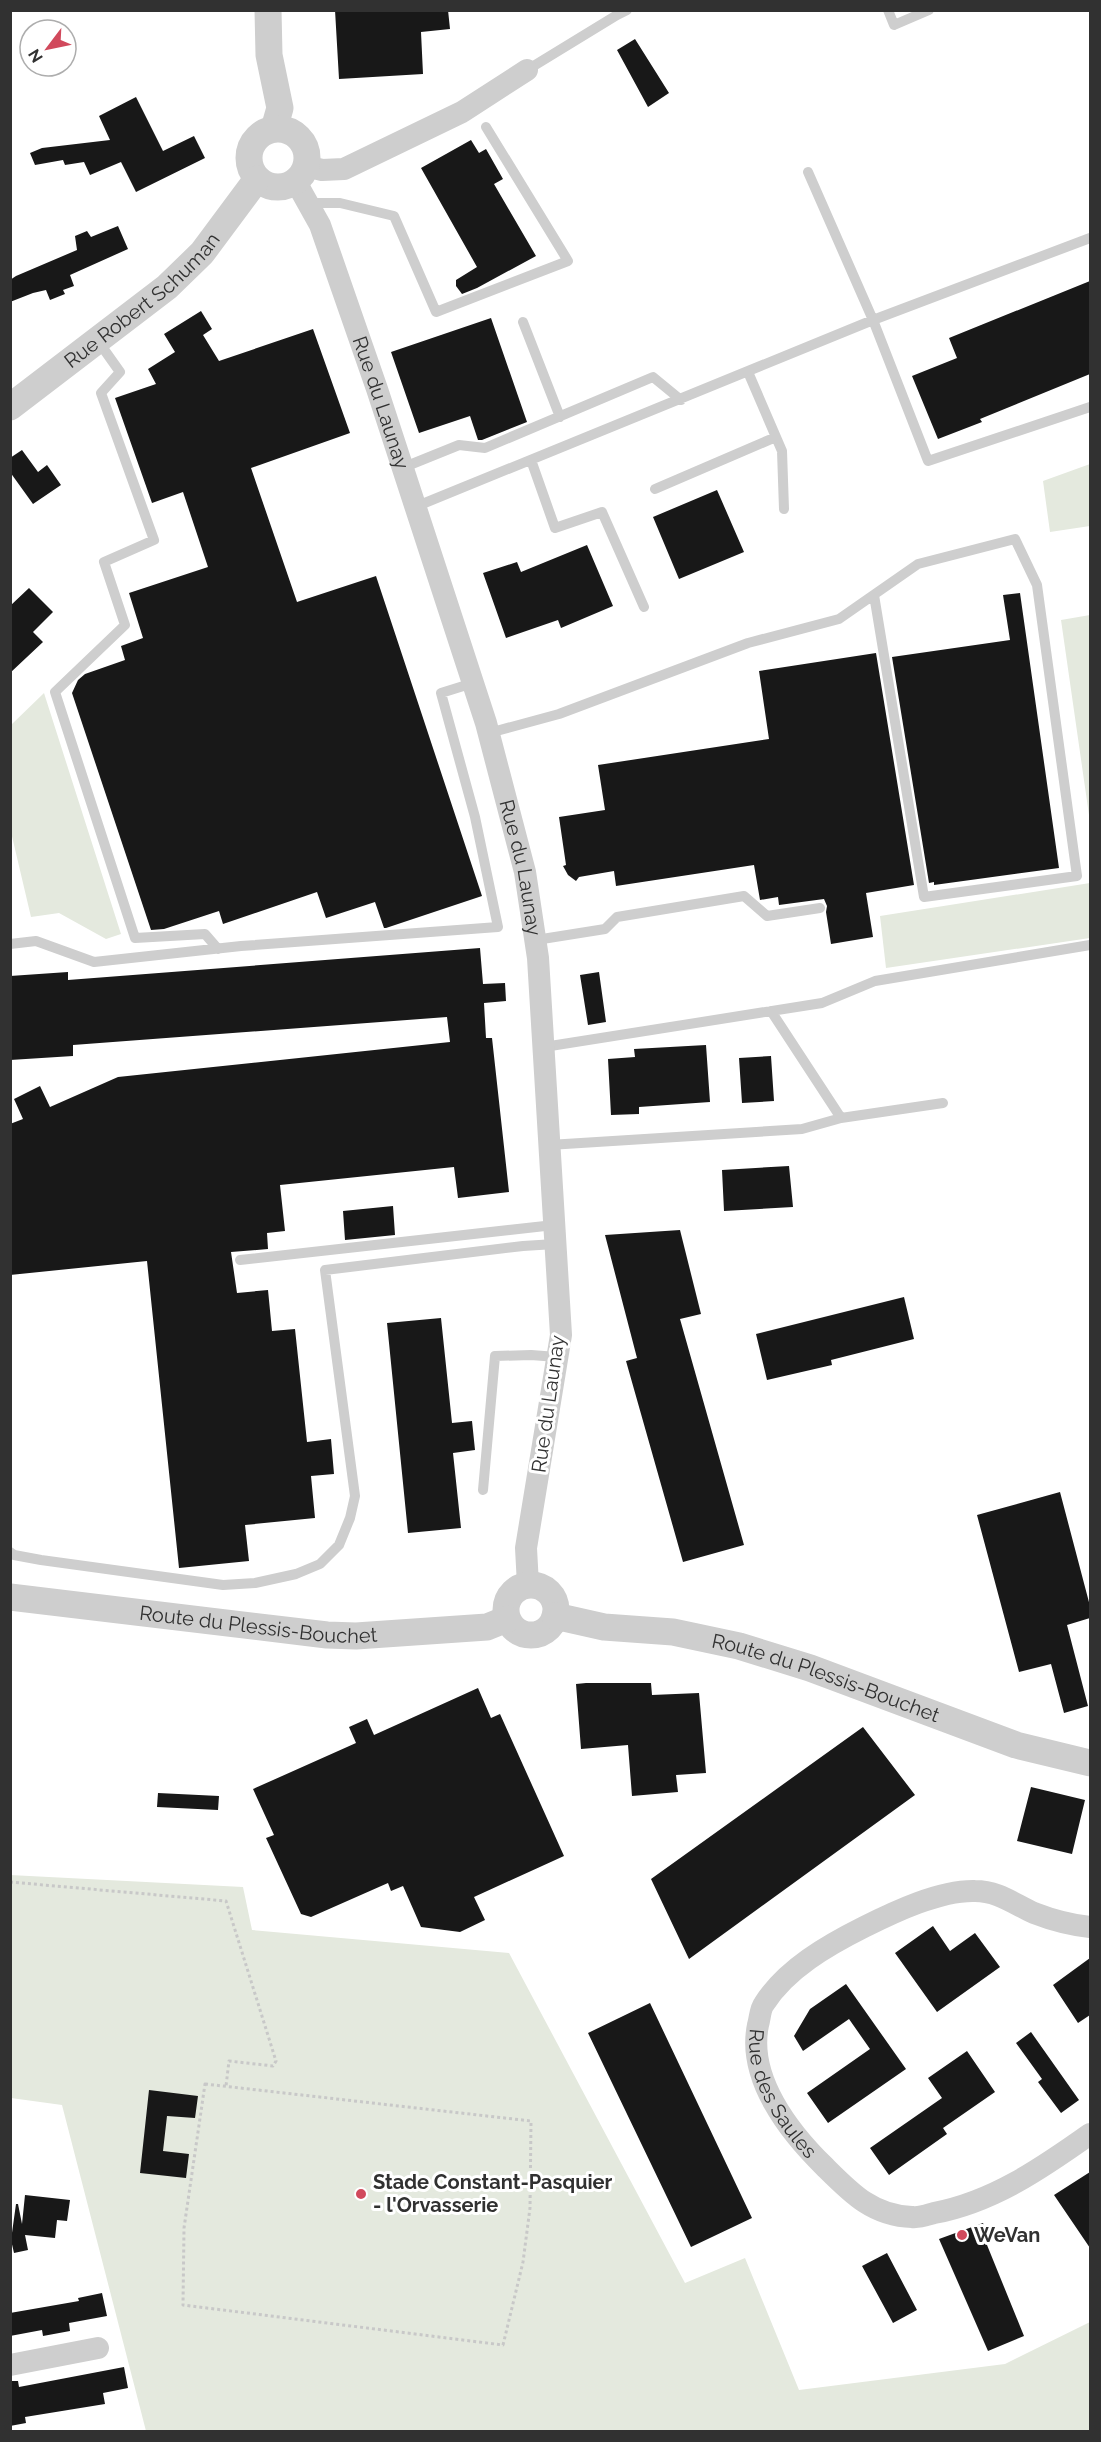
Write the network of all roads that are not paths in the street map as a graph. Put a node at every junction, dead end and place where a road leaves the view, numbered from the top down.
1 (268, 10) edge
2 (627, 10) edge
3 (888, 10) edge
4 (929, 10) edge
5 (527, 70) joint
6 (486, 127) dead end
7 (274, 129) junction
8 (808, 172) dead end
9 (257, 178) junction
10 (303, 183) junction
11 (1090, 237) edge
12 (873, 320) junction
13 (523, 322) dead end
14 (98, 341) junction
15 (748, 372) junction
16 (681, 400) junction
17 (10, 407) edge
18 (1090, 407) edge
19 (560, 417) junction
20 (776, 437) junction
21 (531, 460) junction
22 (402, 468) junction
23 (656, 489) dead end
24 (415, 507) junction
25 (784, 509) dead end
26 (874, 595) junction
27 (644, 607) dead end
28 (473, 683) junction
29 (489, 733) junction
30 (820, 908) dead end
31 (536, 940) junction
32 (10, 944) edge
33 (1090, 945) edge
34 (218, 949) junction
35 (771, 1011) junction
36 (544, 1047) junction
37 (943, 1103) dead end
38 (841, 1118) junction
39 (549, 1145) junction
40 (555, 1235) junction
41 (240, 1260) dead end
42 (557, 1357) junction
43 (483, 1490) dead end
44 (10, 1552) edge
45 (528, 1585) junction
46 (10, 1597) edge
47 (555, 1616) junction
48 (507, 1619) junction
49 (1090, 1763) edge
50 (1090, 1927) edge
51 (1090, 2134) edge
52 (98, 2348) dead end
53 (10, 2365) edge

1 - 7 street
2 - 5 lane
3 - 4 lane
5 - 10 street
6 - 10 lane
7 - 9 street
7 - 10 street
8 - 12 lane
9 - 10 street
9 - 14 street, Rue Robert Schuman
10 - 22 street, Rue du Launay
11 - 12 lane
12 - 15 lane
12 - 18 lane
13 - 19 lane
14 - 17 street, Rue Robert Schuman
14 - 34 lane
15 - 16 lane
15 - 20 lane
16 - 19 lane
16 - 21 lane
19 - 22 lane
20 - 23 lane
20 - 25 lane
21 - 24 lane
21 - 27 lane
22 - 24 street, Rue du Launay
24 - 28 street, Rue du Launay
26 - 26 lane
26 - 29 lane
28 - 29 street, Rue du Launay
28 - 34 lane
29 - 31 street, Rue du Launay
30 - 31 lane
31 - 36 street, Rue du Launay
32 - 34 lane
33 - 35 lane
35 - 36 lane
35 - 38 lane
36 - 39 street, Rue du Launay
37 - 38 lane
38 - 39 lane
39 - 40 street, Rue du Launay
40 - 41 lane
40 - 42 street, Rue du Launay
40 - 44 lane
42 - 43 lane
42 - 45 street, Rue du Launay
45 - 47 street
45 - 48 street
46 - 48 street, Route du Plessis-Bouchet
47 - 48 street
47 - 49 street, Route du Plessis-Bouchet
50 - 51 street, Rue des Saules
52 - 53 street

